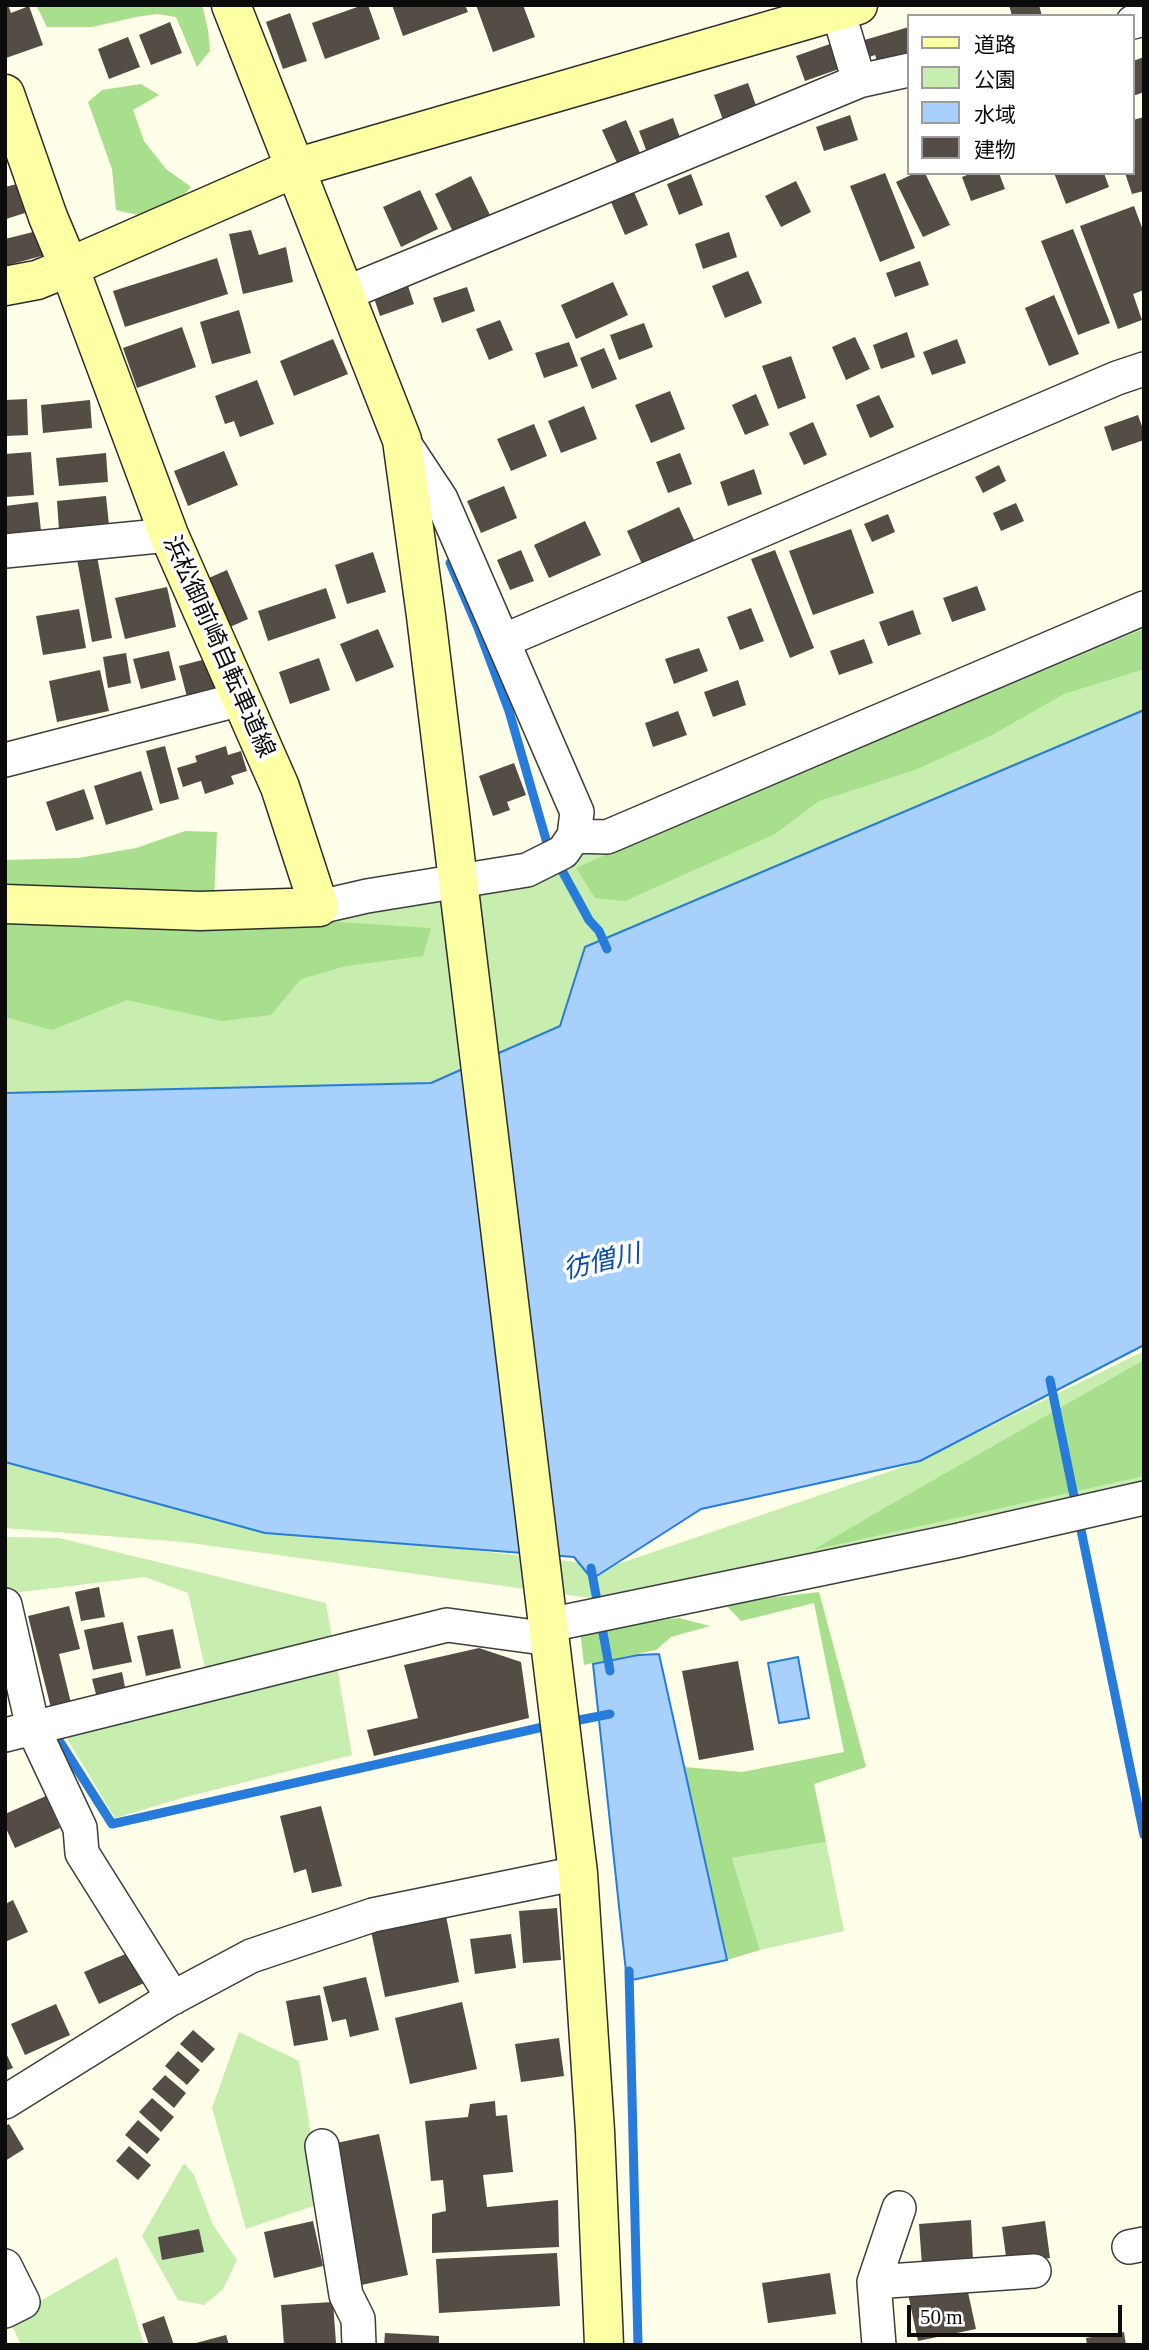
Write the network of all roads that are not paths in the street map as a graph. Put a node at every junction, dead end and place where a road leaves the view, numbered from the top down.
1 (231, 5) edge
2 (848, 8) edge
3 (908, 69) edge
4 (859, 81) junction
5 (5, 94) edge
6 (295, 168) junction
7 (69, 267) junction
8 (5, 286) edge
9 (344, 293) junction
10 (1144, 369) edge
11 (402, 440) junction
12 (169, 535) junction
13 (5, 551) edge
14 (1144, 608) edge
15 (503, 641) junction
16 (241, 699) junction
17 (5, 760) edge
18 (574, 836) junction
19 (458, 892) junction
20 (5, 904) edge
21 (319, 907) junction
22 (1144, 1498) edge
23 (5, 1605) edge
24 (549, 1623) junction
25 (19, 1731) edge
26 (578, 1873) junction
27 (173, 1998) junction
28 (5, 2102) edge
29 (322, 2146) dead end
30 (899, 2208) dead end
31 (5, 2266) edge
32 (1034, 2271) dead end
33 (874, 2282) junction
34 (5, 2311) edge
35 (359, 2345) edge
36 (604, 2345) edge
37 (878, 2345) edge

1 - 6 street
2 - 4 street
2 - 6 street
3 - 4 street
4 - 9 street
5 - 7 street, 浜松御前崎自転車道線
6 - 7 street
6 - 9 street
7 - 8 street
7 - 12 street, 浜松御前崎自転車道線
9 - 11 street
10 - 15 street
11 - 15 street
11 - 19 street
12 - 13 street
12 - 16 street, 浜松御前崎自転車道線
14 - 18 street
15 - 18 street
16 - 17 street
16 - 21 street, 浜松御前崎自転車道線
18 - 19 street
19 - 21 street
19 - 24 street
20 - 21 street
22 - 24 street
23 - 25 street
24 - 25 street
24 - 26 street
25 - 27 street
26 - 27 street
26 - 36 street
27 - 28 street
29 - 35 street
30 - 33 street
31 - 34 street
32 - 33 street
33 - 37 street

